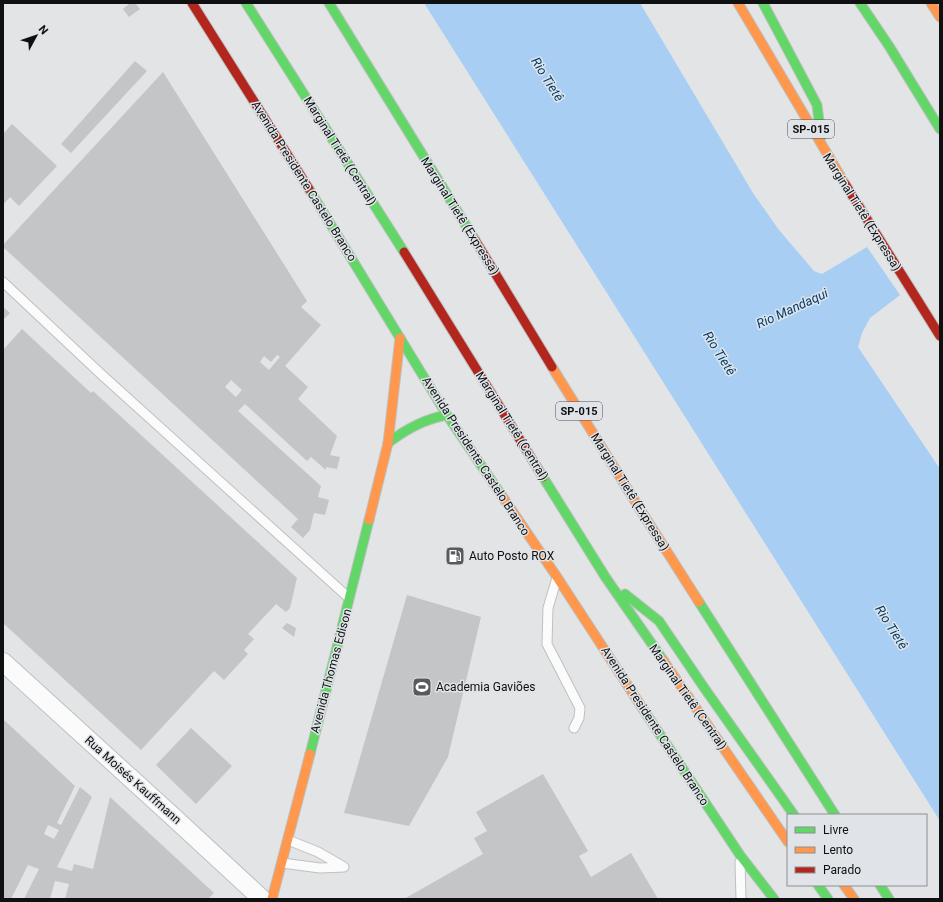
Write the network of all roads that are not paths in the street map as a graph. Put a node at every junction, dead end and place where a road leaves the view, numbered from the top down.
1 (192, 3) edge
2 (246, 3) edge
3 (330, 3) edge
4 (738, 3) edge
5 (763, 3) edge
6 (860, 3) edge
7 (868, 3) edge
8 (931, 3) edge
9 (940, 17) edge
10 (889, 46) junction
11 (940, 129) edge
12 (823, 148) junction
13 (3, 282) edge
14 (940, 336) edge
15 (400, 338) junction
16 (447, 415) junction
17 (388, 443) junction
18 (557, 578) junction
19 (606, 578) junction
20 (350, 599) junction
21 (3, 662) edge
22 (574, 728) dead end
23 (793, 814) edge
24 (834, 814) edge
25 (288, 840) junction
26 (787, 841) edge
27 (740, 855) junction
28 (282, 863) junction
29 (819, 886) edge
30 (845, 886) edge
31 (881, 886) edge
32 (262, 899) edge
33 (272, 899) edge
34 (741, 899) edge
35 (774, 899) edge
36 (828, 899) edge
37 (854, 899) edge
38 (889, 899) edge

1 - 15 main road, Avenida Presidente Castelo Branco
2 - 19 main road, Marginal Tietê (Central)
3 - 24 main road, Marginal Tietê (Expressa) / SP-015
4 - 12 main road, Marginal Tietê (Expressa) / SP-015
5 - 12 main road
6 - 10 main road
7 - 10 main road
8 - 9 main road
10 - 11 main road
12 - 14 main road, Marginal Tietê (Expressa) / SP-015
13 - 20 lane
15 - 16 main road, Avenida Presidente Castelo Branco
15 - 17 main road, Avenida Thomas Edison
16 - 17 main road
16 - 18 main road, Avenida Presidente Castelo Branco
17 - 20 main road, Avenida Thomas Edison
18 - 22 lane
18 - 27 main road, Avenida Presidente Castelo Branco
19 - 23 main road
19 - 26 main road, Marginal Tietê (Central)
20 - 25 main road, Avenida Thomas Edison
21 - 32 street, Rua Moisés Kauffmann
25 - 28 main road, Avenida Thomas Edison
25 - 28 lane
27 - 34 lane
27 - 35 main road, Avenida Presidente Castelo Branco
28 - 33 main road, Avenida Thomas Edison
29 - 36 main road
30 - 37 main road
31 - 38 main road

